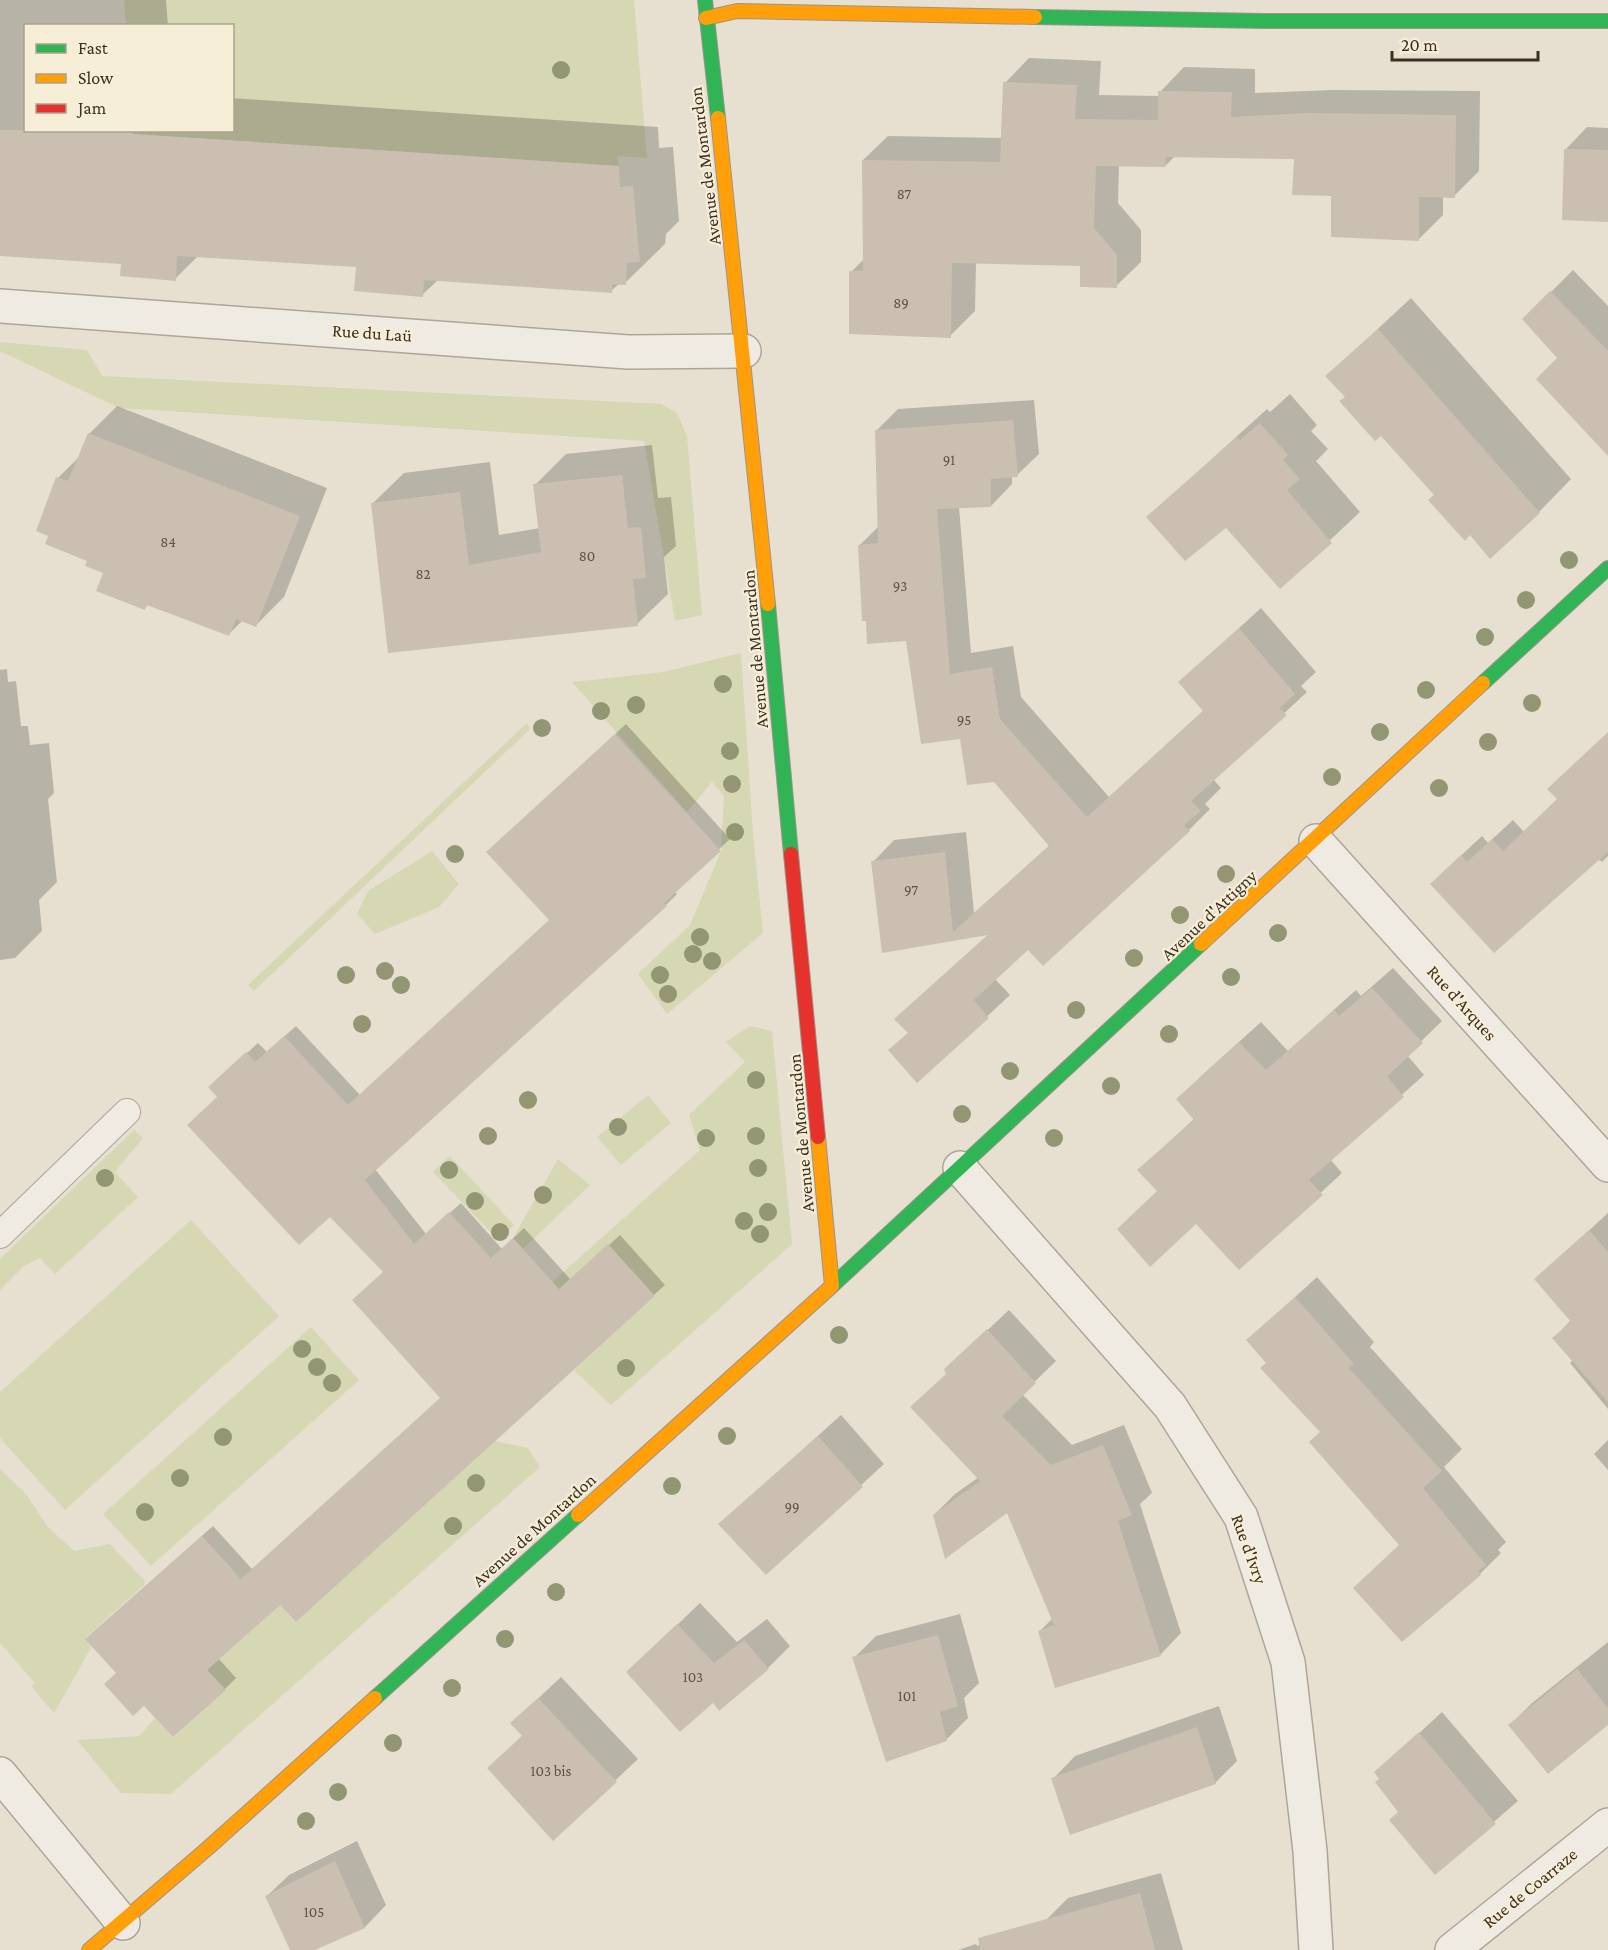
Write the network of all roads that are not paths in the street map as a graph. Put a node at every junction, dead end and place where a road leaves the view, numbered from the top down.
1 (705, 0) edge
2 (1262, 11) edge
3 (706, 18) junction
4 (1608, 21) edge
5 (0, 306) edge
6 (744, 351) junction
7 (1608, 568) edge
8 (1316, 841) junction
9 (127, 1112) dead end
10 (1608, 1164) edge
11 (960, 1168) junction
12 (0, 1234) edge
13 (832, 1287) junction
14 (0, 1774) edge
15 (1608, 1825) edge
16 (125, 1928) junction
17 (89, 1950) edge
18 (1316, 1950) edge
19 (1452, 1950) edge

1 - 3 street, Avenue de Montardon
2 - 3 street
2 - 4 street
3 - 6 street, Avenue de Montardon
5 - 6 street, Rue du Laü
6 - 13 street, Avenue de Montardon
7 - 8 street, Avenue d'Attigny
8 - 10 street, Rue d'Arques
8 - 11 street, Avenue d'Attigny
9 - 12 lane
11 - 13 street, Avenue d'Attigny
11 - 18 street, Rue d'Ivry
13 - 16 street, Avenue de Montardon
14 - 16 street
15 - 19 street, Rue de Coarraze
16 - 17 street, Avenue de Montardon

